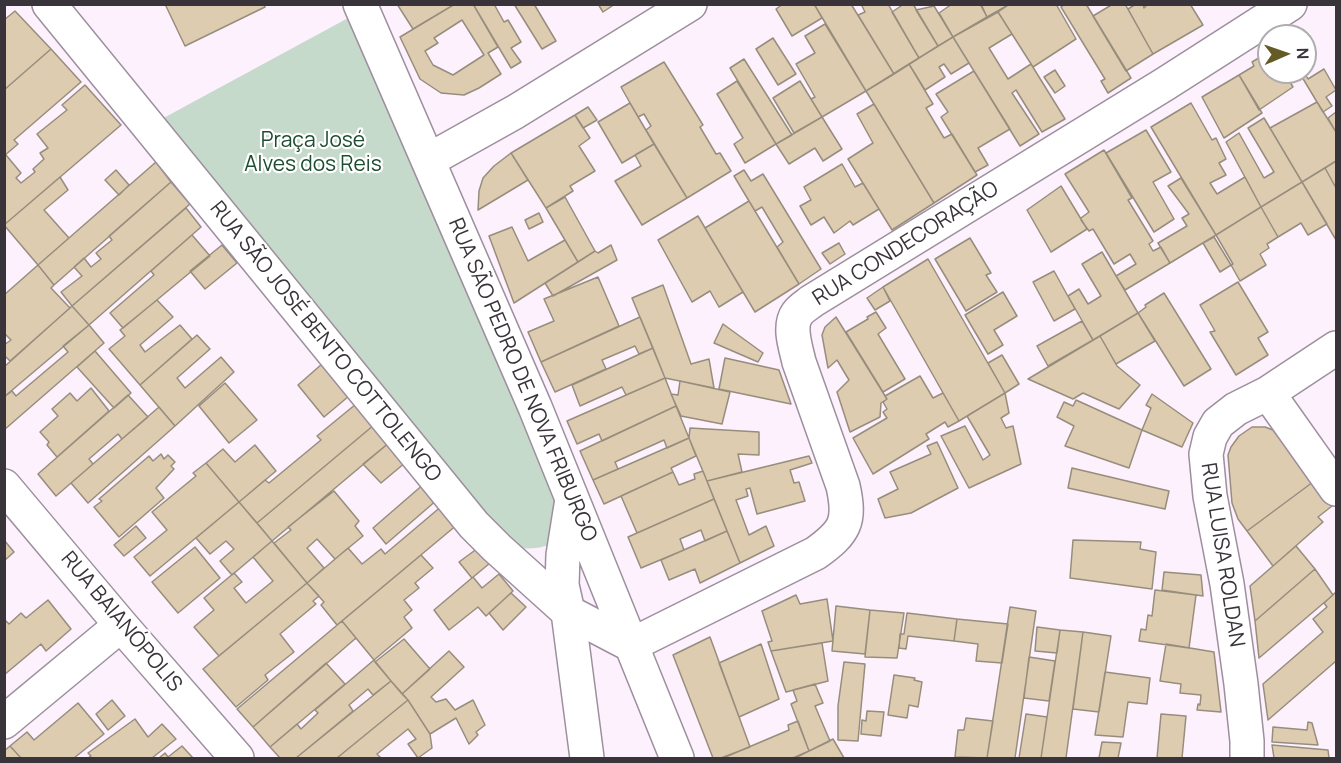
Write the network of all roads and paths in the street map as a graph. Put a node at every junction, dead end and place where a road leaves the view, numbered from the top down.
1 (49, 4) edge
2 (360, 4) edge
3 (690, 4) edge
4 (1290, 4) edge
5 (429, 160) junction
6 (1336, 348) edge
7 (1268, 393) junction
8 (4, 486) edge
9 (1336, 489) edge
10 (572, 499) junction
11 (568, 612) junction
12 (121, 625) junction
13 (632, 645) junction
14 (4, 722) edge
15 (237, 759) edge
16 (587, 759) edge
17 (677, 759) edge
18 (1247, 759) edge

1 - 11 street, RUA SÃO JOSÉ BENTO COTTOLENGO
2 - 5 street, RUA SÃO PEDRO DE NOVA FRIBURGO
3 - 5 street
4 - 13 street, RUA CONDECORAÇÃO
5 - 10 street, RUA SÃO PEDRO DE NOVA FRIBURGO
6 - 7 street, RUA LUISA ROLDAN
7 - 9 street
7 - 18 street, RUA LUISA ROLDAN
8 - 12 street, RUA BAIANÓPOLIS
10 - 11 street
10 - 13 street, RUA SÃO PEDRO DE NOVA FRIBURGO
11 - 13 street, RUA SÃO JOSÉ BENTO COTTOLENGO
11 - 16 street
12 - 14 street
12 - 15 street, RUA BAIANÓPOLIS
13 - 17 street, RUA SÃO PEDRO DE NOVA FRIBURGO

